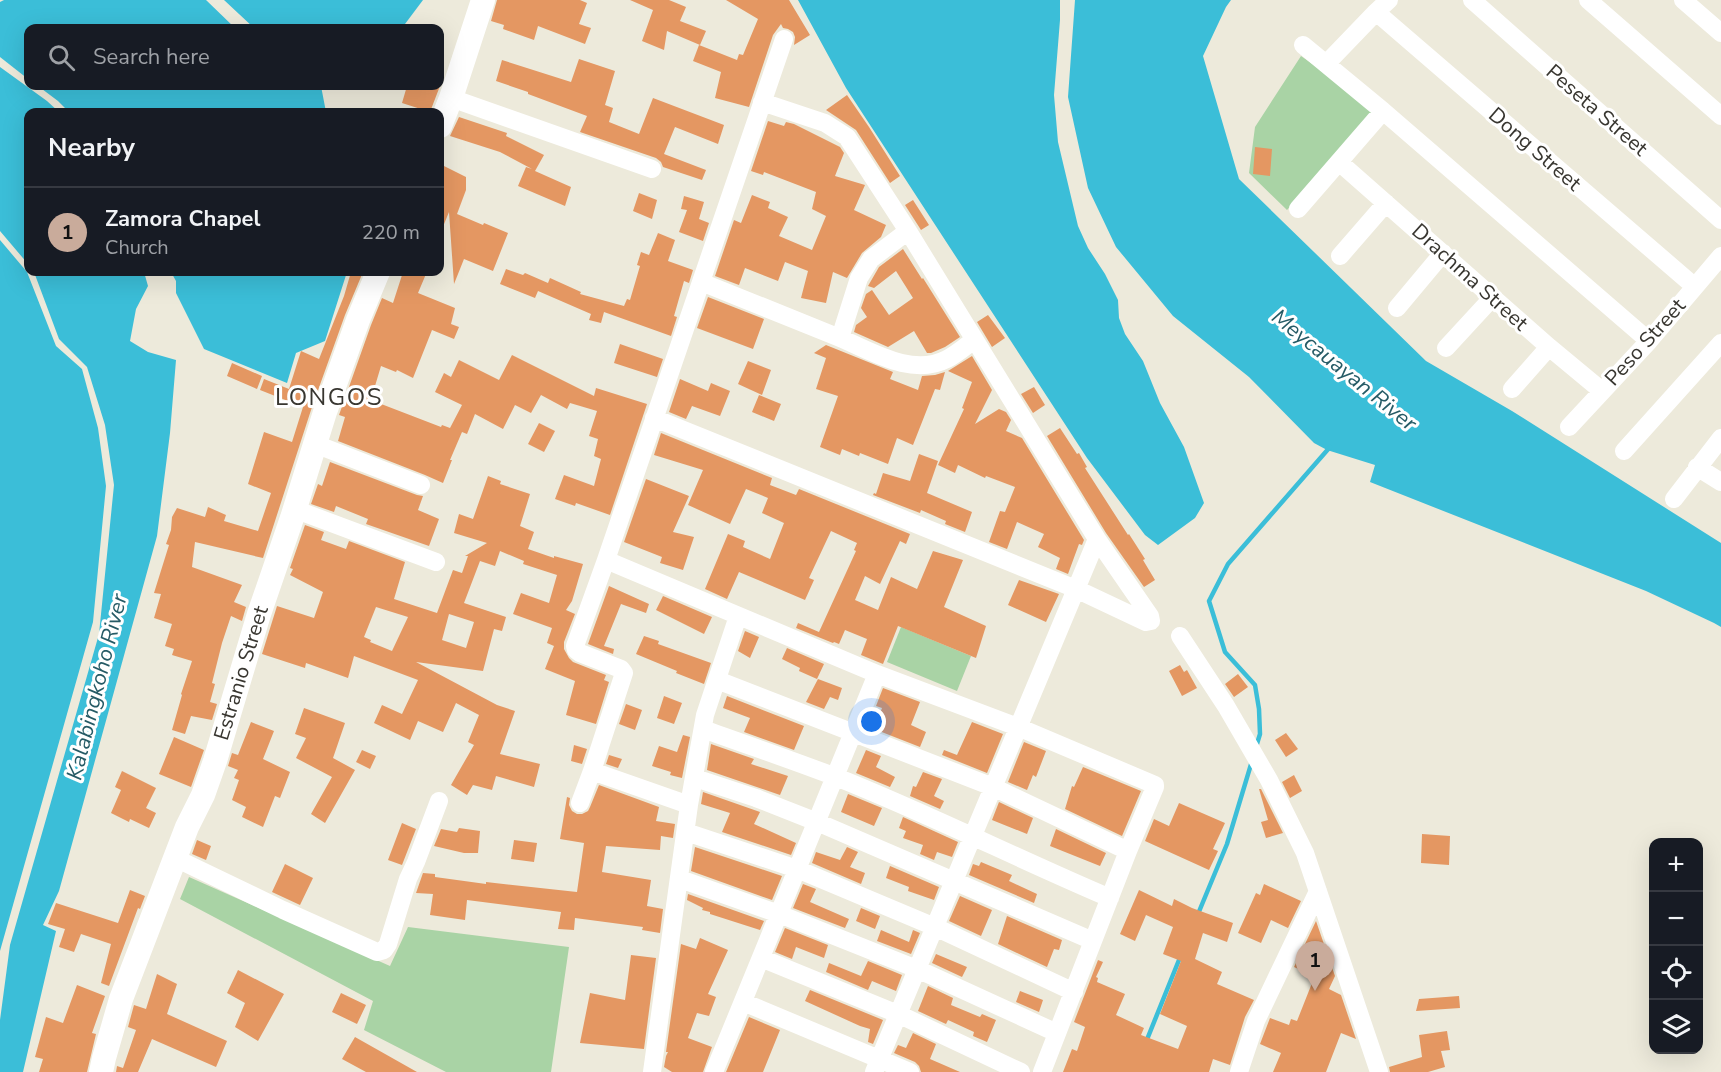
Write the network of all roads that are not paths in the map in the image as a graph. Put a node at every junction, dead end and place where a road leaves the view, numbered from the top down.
1 (483, 0) edge
2 (1472, 0) edge
3 (1588, 0) edge
4 (1683, 0) edge
5 (1382, 6) edge
6 (1721, 33) edge
7 (784, 39) dead end
8 (1303, 45) dead end
9 (1326, 64) junction
10 (451, 98) junction
11 (762, 102) junction
12 (1383, 111) junction
13 (444, 116) edge
14 (1721, 116) edge
15 (1340, 162) junction
16 (652, 169) dead end
17 (1386, 203) junction
18 (1298, 209) dead end
19 (1721, 220) edge
20 (908, 231) junction
21 (1443, 253) junction
22 (1340, 256) dead end
23 (1721, 256) edge
24 (376, 276) edge
25 (701, 282) junction
26 (1694, 286) junction
27 (1493, 297) junction
28 (1397, 308) dead end
29 (840, 338) junction
30 (974, 340) junction
31 (1649, 341) junction
32 (1721, 343) edge
33 (1549, 347) junction
34 (1446, 348) dead end
35 (1512, 389) dead end
36 (1602, 390) junction
37 (654, 418) junction
38 (1569, 427) dead end
39 (1721, 438) edge
40 (315, 444) junction
41 (1624, 451) dead end
42 (1697, 467) junction
43 (1721, 482) edge
44 (421, 485) dead end
45 (1674, 499) dead end
46 (294, 509) junction
47 (1097, 540) junction
48 (606, 560) junction
49 (436, 562) dead end
50 (1076, 589) junction
51 (738, 616) junction
52 (1180, 636) dead end
53 (877, 674) junction
54 (717, 680) junction
55 (1018, 727) junction
56 (703, 729) junction
57 (853, 733) junction
58 (592, 771) junction
59 (835, 777) junction
60 (695, 778) junction
61 (993, 787) junction
62 (439, 801) dead end
63 (580, 803) dead end
64 (689, 805) junction
65 (816, 822) junction
66 (686, 831) junction
67 (973, 836) junction
68 (1128, 851) junction
69 (175, 858) junction
70 (797, 869) junction
71 (680, 879) junction
72 (953, 882) junction
73 (1318, 891) junction
74 (1110, 898) junction
75 (779, 914) junction
76 (935, 927) junction
77 (1093, 941) junction
78 (761, 958) junction
79 (917, 969) junction
80 (1074, 992) junction
81 (743, 1002) junction
82 (898, 1014) junction
83 (1058, 1032) junction
84 (877, 1065) edge
85 (101, 1072) edge
86 (652, 1072) edge
87 (714, 1072) edge
88 (910, 1072) edge
89 (1021, 1072) edge
90 (1042, 1072) edge
91 (1239, 1072) edge
92 (1379, 1072) edge

1 - 10 street
2 - 19 street, Peseta Street
3 - 14 street
4 - 6 street
5 - 9 street
5 - 26 street, Dong Street
7 - 11 street
8 - 9 street
9 - 12 street
10 - 13 street
10 - 16 street
11 - 20 street
11 - 25 street
12 - 15 street
12 - 31 street
15 - 17 street, Drachma Street
15 - 18 street
17 - 21 street, Drachma Street
17 - 22 street
20 - 29 street
20 - 30 street
21 - 27 street, Drachma Street
21 - 28 street
23 - 26 street, Peso Street
24 - 40 street, Estranio Street
25 - 29 street
25 - 37 street
26 - 31 street, Peso Street
27 - 33 street, Drachma Street
27 - 34 street
29 - 30 street
30 - 47 street
31 - 36 street, Peso Street
32 - 41 street
33 - 35 street
33 - 36 street, Drachma Street
36 - 38 street, Peso Street
37 - 48 street
37 - 50 street
39 - 42 street
40 - 44 street
40 - 46 street, Estranio Street
42 - 43 street
42 - 45 street
46 - 49 street
46 - 69 street, Estranio Street
47 - 50 street
47 - 50 street
48 - 51 street
48 - 58 street
50 - 55 street
51 - 53 street
51 - 54 street
52 - 73 street
53 - 55 street
53 - 57 street
54 - 56 street
54 - 57 street
55 - 61 street
55 - 68 street
56 - 59 street
56 - 60 street
57 - 59 street
57 - 61 street
58 - 63 street
58 - 64 street
59 - 65 street
59 - 67 street
60 - 64 street
60 - 65 street
61 - 67 street
61 - 68 street
62 - 69 street
64 - 66 street
65 - 70 street
65 - 72 street
66 - 70 street
66 - 71 street
67 - 72 street
67 - 74 street
68 - 74 street
69 - 85 street, Estranio Street
70 - 75 street
70 - 76 street
71 - 75 street
71 - 86 street
72 - 76 street
72 - 77 street
73 - 91 street
73 - 92 street
74 - 77 street
75 - 78 street
75 - 79 street
76 - 79 street
76 - 80 street
77 - 80 street
78 - 81 street
78 - 82 street
79 - 82 street
79 - 83 street
80 - 83 street
81 - 84 street
81 - 87 street
82 - 84 street
82 - 89 street
83 - 90 street
84 - 88 street

